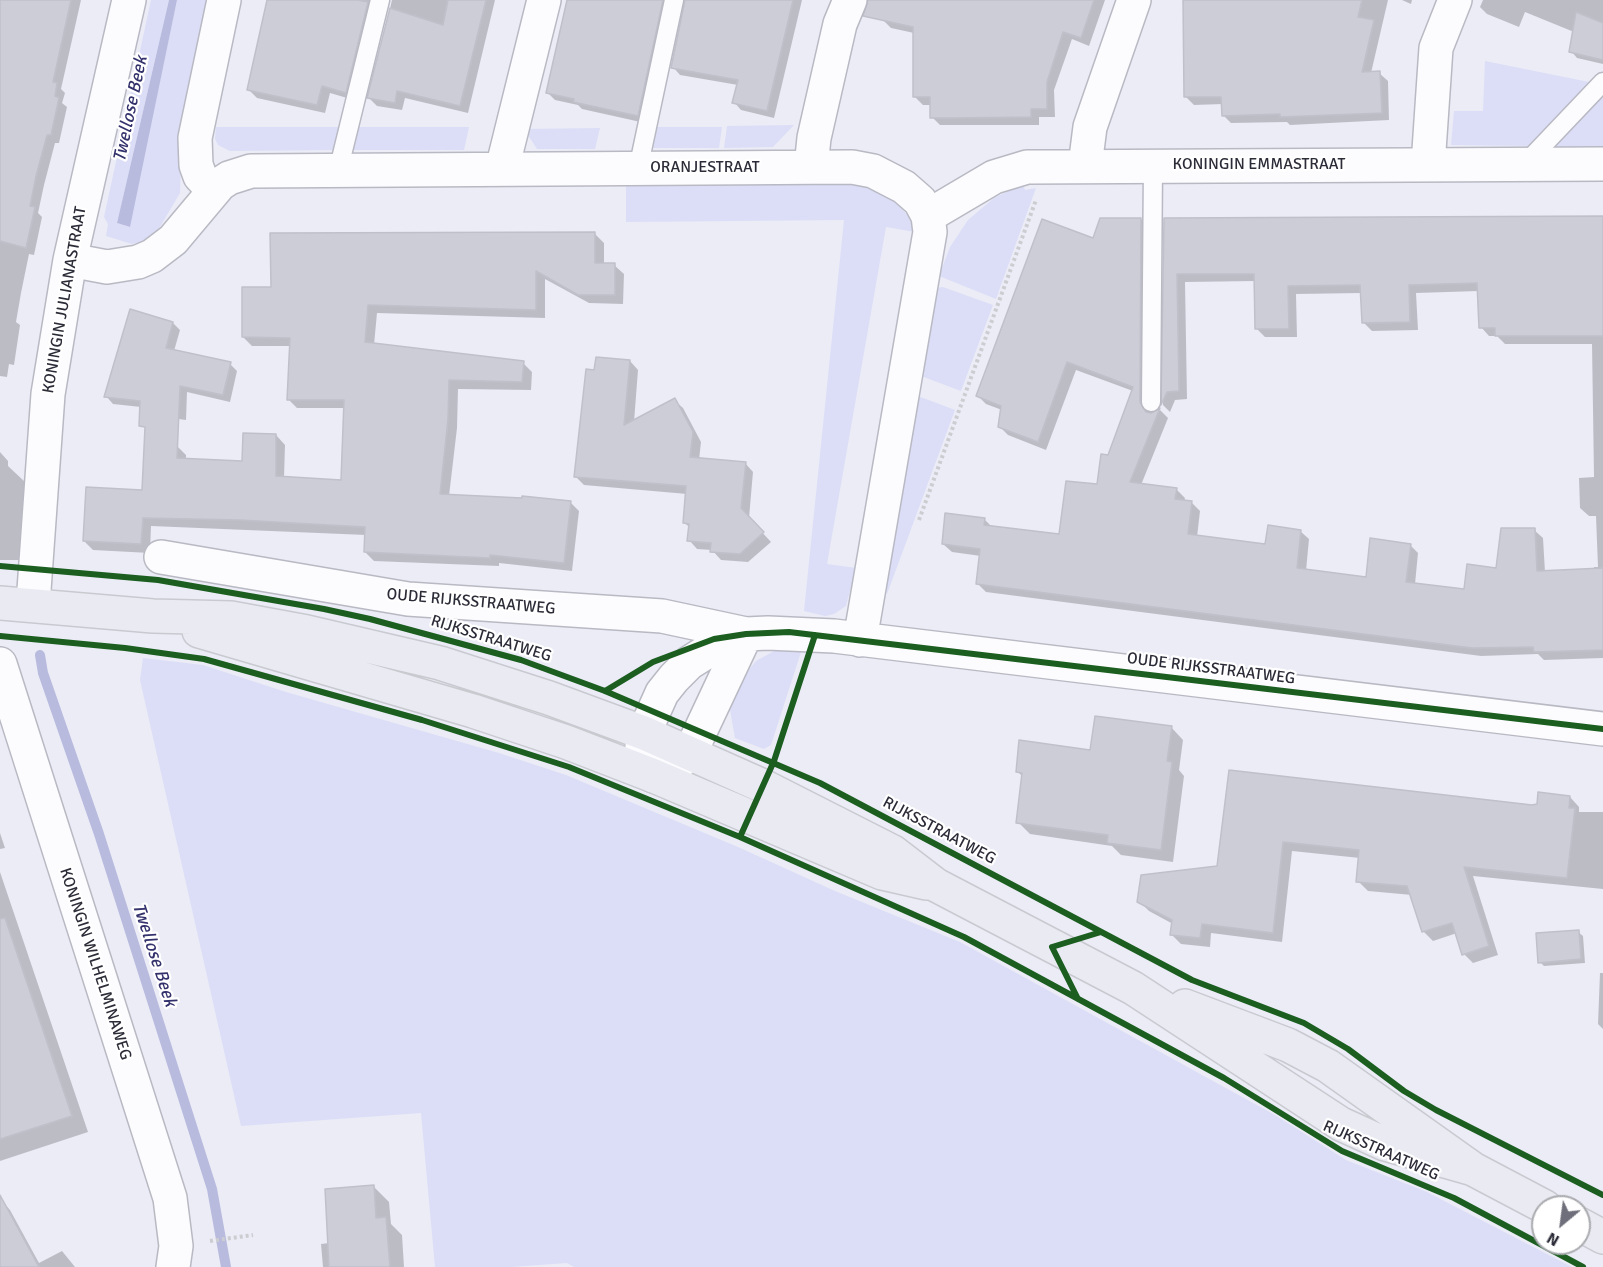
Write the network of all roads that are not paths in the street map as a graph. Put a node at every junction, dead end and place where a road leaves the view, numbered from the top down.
1 (129, 0) edge
2 (224, 0) edge
3 (380, 0) edge
4 (543, 0) edge
5 (674, 0) edge
6 (850, 0) edge
7 (1134, 0) edge
8 (1455, 0) edge
9 (1603, 82) edge
10 (1525, 164) junction
11 (1603, 164) edge
12 (1428, 165) junction
13 (1085, 166) junction
14 (1153, 166) junction
15 (811, 167) junction
16 (502, 169) junction
17 (638, 169) junction
18 (338, 171) junction
19 (213, 190) junction
20 (928, 216) junction
21 (70, 260) junction
22 (1151, 402) dead end
23 (161, 557) dead end
24 (0, 603) edge
25 (33, 604) junction
26 (153, 616) junction
27 (746, 634) junction
28 (860, 640) junction
29 (0, 664) edge
30 (1603, 729) edge
31 (644, 733) junction
32 (690, 753) junction
33 (654, 776) junction
34 (936, 885) junction
35 (1133, 988) junction
36 (1473, 1169) junction
37 (1531, 1200) edge
38 (173, 1267) edge

1 - 21 street, KONINGIN JULIANASTRAAT
2 - 19 street
3 - 18 lane
4 - 16 street
5 - 17 lane
6 - 15 street
7 - 13 street
8 - 12 street
9 - 10 lane
10 - 11 street, KONINGIN EMMASTRAAT
10 - 12 street, KONINGIN EMMASTRAAT
12 - 14 street, KONINGIN EMMASTRAAT
13 - 14 street, KONINGIN EMMASTRAAT
13 - 20 street, KONINGIN EMMASTRAAT
14 - 22 lane
15 - 17 street, ORANJESTRAAT
15 - 20 street, ORANJESTRAAT
16 - 17 street, ORANJESTRAAT
16 - 18 street, ORANJESTRAAT
18 - 19 street, ORANJESTRAAT
19 - 21 street, ORANJESTRAAT
20 - 28 street
21 - 25 street, KONINGIN JULIANASTRAAT
23 - 27 street, OUDE RIJKSSTRAATWEG
24 - 25 main road, RIJKSSTRAATWEG
25 - 26 main road, RIJKSSTRAATWEG
26 - 31 main road, RIJKSSTRAATWEG
26 - 33 main road, RIJKSSTRAATWEG
27 - 28 street, OUDE RIJKSSTRAATWEG
27 - 31 street, OUDE RIJKSSTRAATWEG
27 - 32 street
28 - 30 street, OUDE RIJKSSTRAATWEG
29 - 38 street, KONINGIN WILHELMINAWEG
31 - 32 main road, RIJKSSTRAATWEG
31 - 33 street, OUDE RIJKSSTRAATWEG
32 - 33 street
32 - 34 main road, RIJKSSTRAATWEG
33 - 34 main road, RIJKSSTRAATWEG
34 - 35 main road, RIJKSSTRAATWEG
35 - 36 main road, RIJKSSTRAATWEG
35 - 36 main road, RIJKSSTRAATWEG
36 - 37 main road, RIJKSSTRAATWEG

